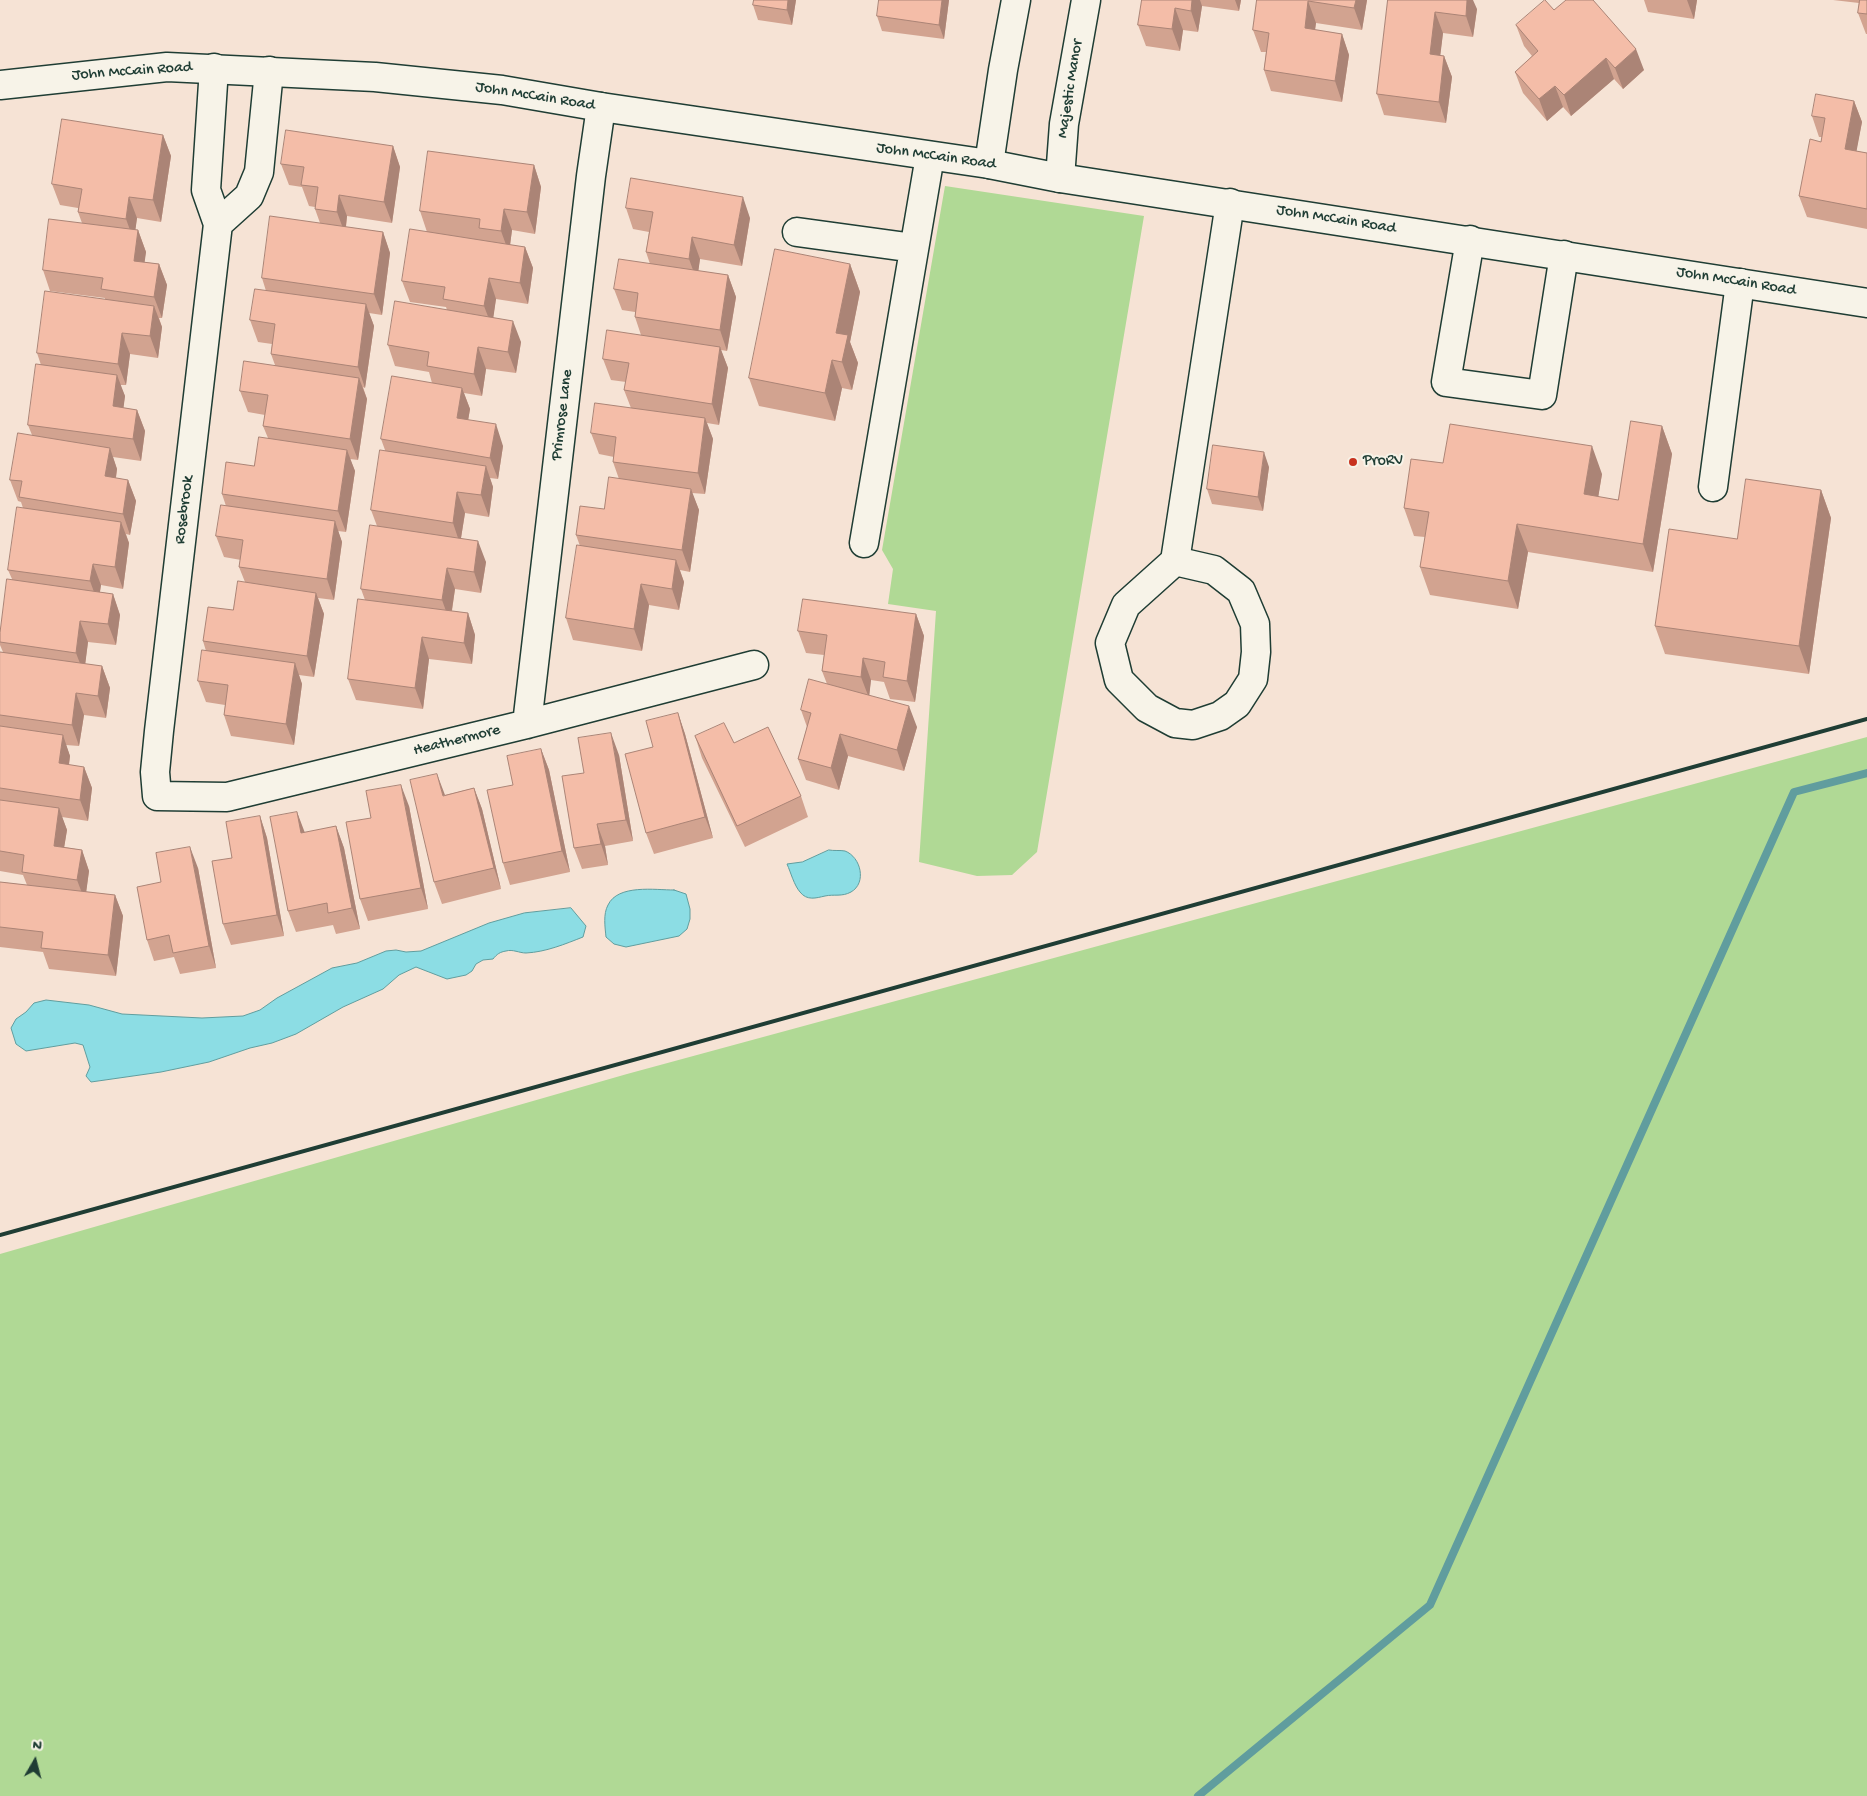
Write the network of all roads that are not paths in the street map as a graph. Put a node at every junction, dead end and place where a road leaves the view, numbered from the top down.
1 (1016, 0) edge
2 (1086, 0) edge
3 (214, 68) junction
4 (269, 71) junction
5 (0, 85) edge
6 (601, 108) junction
7 (930, 156) junction
8 (989, 164) junction
9 (1060, 178) junction
10 (1230, 203) junction
11 (218, 224) junction
12 (797, 232) dead end
13 (1470, 240) junction
14 (914, 248) junction
15 (1564, 256) junction
16 (1740, 283) junction
17 (1867, 303) edge
18 (1713, 487) dead end
19 (864, 543) dead end
20 (1175, 561) junction
21 (754, 665) dead end
22 (527, 724) junction
23 (157, 796) joint

1 - 8 street
2 - 9 street, Majestic Manor
3 - 4 street, John McCain Road
3 - 5 street, John McCain Road
3 - 11 street, Rosebrook
4 - 6 street, John McCain Road
4 - 11 street
6 - 7 street, John McCain Road
6 - 22 street, Primrose Lane
7 - 8 street, John McCain Road
7 - 14 street
8 - 9 street, John McCain Road
9 - 10 street, John McCain Road
10 - 13 street, John McCain Road
10 - 20 street
11 - 23 street, Rosebrook
12 - 14 street
13 - 15 street, John McCain Road
13 - 15 street
14 - 19 street
15 - 16 street, John McCain Road
16 - 17 street, John McCain Road
16 - 18 street
20 - 20 street
21 - 22 street, Heathermore
22 - 23 street, Heathermore

